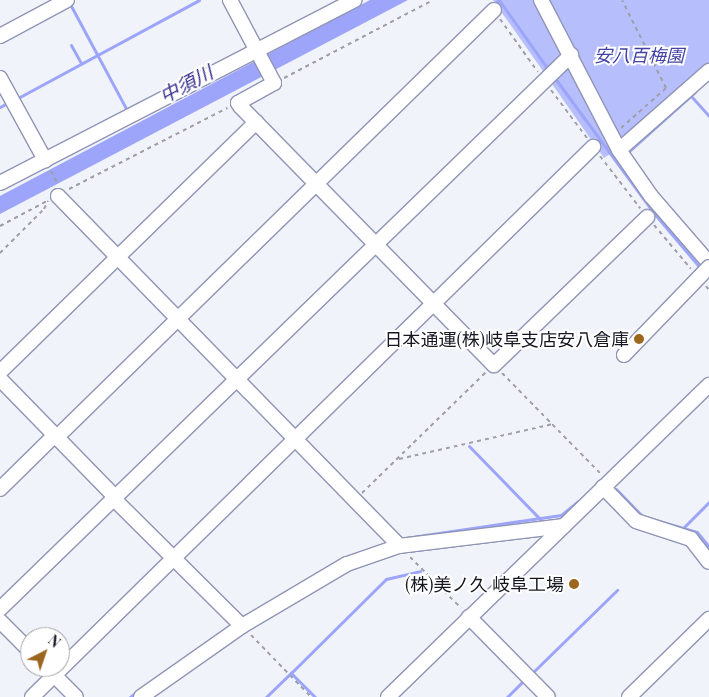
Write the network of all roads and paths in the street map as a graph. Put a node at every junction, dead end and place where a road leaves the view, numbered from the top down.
1 (67, 0) edge
2 (230, 0) edge
3 (354, 0) edge
4 (433, 0) edge
5 (541, 0) edge
6 (622, 0) edge
7 (494, 10) joint
8 (0, 36) edge
9 (258, 53) junction
10 (571, 55) junction
11 (709, 71) edge
12 (549, 75) junction
13 (0, 78) edge
14 (273, 80) junction
15 (238, 103) junction
16 (256, 122) junction
17 (612, 136) junction
18 (593, 147) junction
19 (619, 150) junction
20 (46, 163) junction
21 (0, 183) edge
22 (317, 184) junction
23 (55, 194) junction
24 (647, 217) junction
25 (0, 226) edge
26 (376, 244) junction
27 (0, 253) edge
28 (118, 257) junction
29 (709, 263) edge
30 (709, 268) edge
31 (696, 276) dead end
32 (703, 283) dead end
33 (709, 290) edge
34 (434, 303) junction
35 (179, 319) junction
36 (624, 355) dead end
37 (494, 365) junction
38 (0, 372) edge
39 (0, 378) edge
40 (238, 381) junction
41 (709, 386) edge
42 (553, 424) junction
43 (56, 436) junction
44 (296, 440) junction
45 (397, 460) junction
46 (606, 484) junction
47 (0, 489) edge
48 (115, 499) junction
49 (355, 500) junction
50 (564, 526) junction
51 (399, 546) junction
52 (173, 561) junction
53 (709, 562) edge
54 (0, 610) edge
55 (470, 617) junction
56 (709, 618) edge
57 (0, 621) edge
58 (242, 626) junction
59 (20, 641) edge
60 (70, 653) edge
61 (46, 677) edge
62 (56, 677) edge
63 (32, 697) edge
64 (76, 697) edge
65 (141, 697) edge
66 (312, 697) edge
67 (388, 697) edge
68 (548, 697) edge
69 (629, 697) edge

1 - 8 street
2 - 9 street
3 - 9 street
4 - 14 path
5 - 10 street
6 - 17 path
7 - 12 path
7 - 22 street
9 - 14 street
9 - 20 street
10 - 12 street
10 - 17 street
11 - 19 street
12 - 18 path
12 - 26 street
13 - 20 street
14 - 15 street
15 - 16 street
15 - 23 path
16 - 22 street
16 - 28 street
17 - 19 street
18 - 24 path
18 - 34 street
19 - 29 street
20 - 21 street
20 - 23 path
22 - 26 street
22 - 35 street
23 - 25 path
23 - 27 path
23 - 28 street
24 - 31 path
24 - 37 street
26 - 34 street
26 - 40 street
28 - 35 street
28 - 38 street
30 - 36 street, bridge
32 - 33 path
34 - 37 street
34 - 44 street
35 - 40 street
35 - 43 street
37 - 42 path
37 - 45 path
39 - 43 street
40 - 44 street
40 - 48 street
41 - 46 street
42 - 45 path
42 - 46 path
43 - 47 street
43 - 48 street
44 - 49 street
44 - 52 street
45 - 49 path
46 - 50 street
46 - 53 street
48 - 52 street
48 - 54 street
49 - 51 street
50 - 51 street
50 - 55 street
51 - 55 path
51 - 58 street
52 - 58 street
52 - 60 street
55 - 67 street
55 - 68 street
56 - 69 street
57 - 59 street
58 - 65 street
58 - 66 path
61 - 63 street
62 - 64 street

